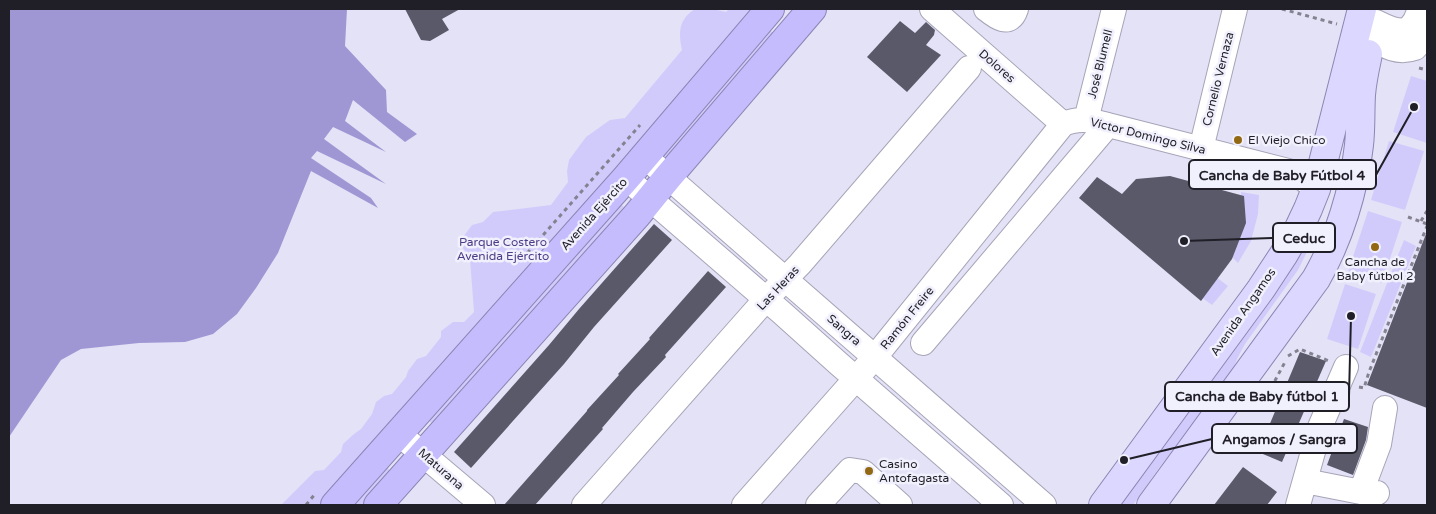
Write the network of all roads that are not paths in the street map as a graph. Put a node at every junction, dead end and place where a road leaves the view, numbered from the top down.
1 (770, 9) edge
2 (812, 9) edge
3 (932, 9) edge
4 (986, 9) edge
5 (1016, 9) edge
6 (1114, 9) edge
7 (1236, 9) edge
8 (1424, 16) edge
9 (1369, 21) edge
10 (1399, 51) junction
11 (1427, 58) edge
12 (969, 68) dead end
13 (1097, 122) junction
14 (1063, 124) junction
15 (1201, 149) junction
16 (644, 156) junction
17 (668, 177) junction
18 (626, 178) junction
19 (1316, 189) junction
20 (650, 198) junction
21 (1337, 235) junction
22 (786, 279) junction
23 (766, 299) junction
24 (923, 343) dead end
25 (875, 357) junction
26 (1341, 366) road end
27 (856, 379) junction
28 (1385, 408) dead end
29 (399, 434) junction
30 (424, 455) junction
31 (327, 498) edge
32 (1300, 498) edge
33 (889, 502) edge
34 (378, 505) edge
35 (483, 505) edge
36 (584, 505) edge
37 (744, 505) edge
38 (818, 505) edge
39 (1001, 505) edge
40 (1044, 505) edge
41 (1103, 505) edge
42 (1151, 505) edge

1 - 16 highway, Avenida Ejército
2 - 17 highway
3 - 14 street, Dolores
4 - 5 street
6 - 13 street, José Blumell
7 - 15 street, Cornelio Vernaza
8 - 9 street
8 - 10 street
9 - 10 street
9 - 19 main road, Avenida Angamos
9 - 21 main road
10 - 11 street
12 - 22 street, Las Heras
13 - 14 street, Víctor Domingo Silva
13 - 15 street, Víctor Domingo Silva
13 - 24 street
14 - 25 street, Ramón Freire
15 - 19 street, Víctor Domingo Silva
16 - 17 street, Sangra
16 - 18 highway, Avenida Ejército
17 - 20 highway
17 - 22 street, Sangra
18 - 20 street
18 - 29 highway, Avenida Ejército
19 - 21 main road
19 - 41 main road, Avenida Angamos
20 - 23 street
20 - 30 highway
21 - 42 main road
22 - 23 street, Las Heras
22 - 25 street, Sangra
23 - 27 street
23 - 36 street, Las Heras
25 - 27 street, Ramón Freire
25 - 40 street, Sangra
26 - 32 street
27 - 37 street, Ramón Freire
27 - 39 street
28 - 32 street
29 - 30 street, Maturana
29 - 31 highway, Avenida Ejército
30 - 34 highway
30 - 35 street, Maturana
33 - 38 street

